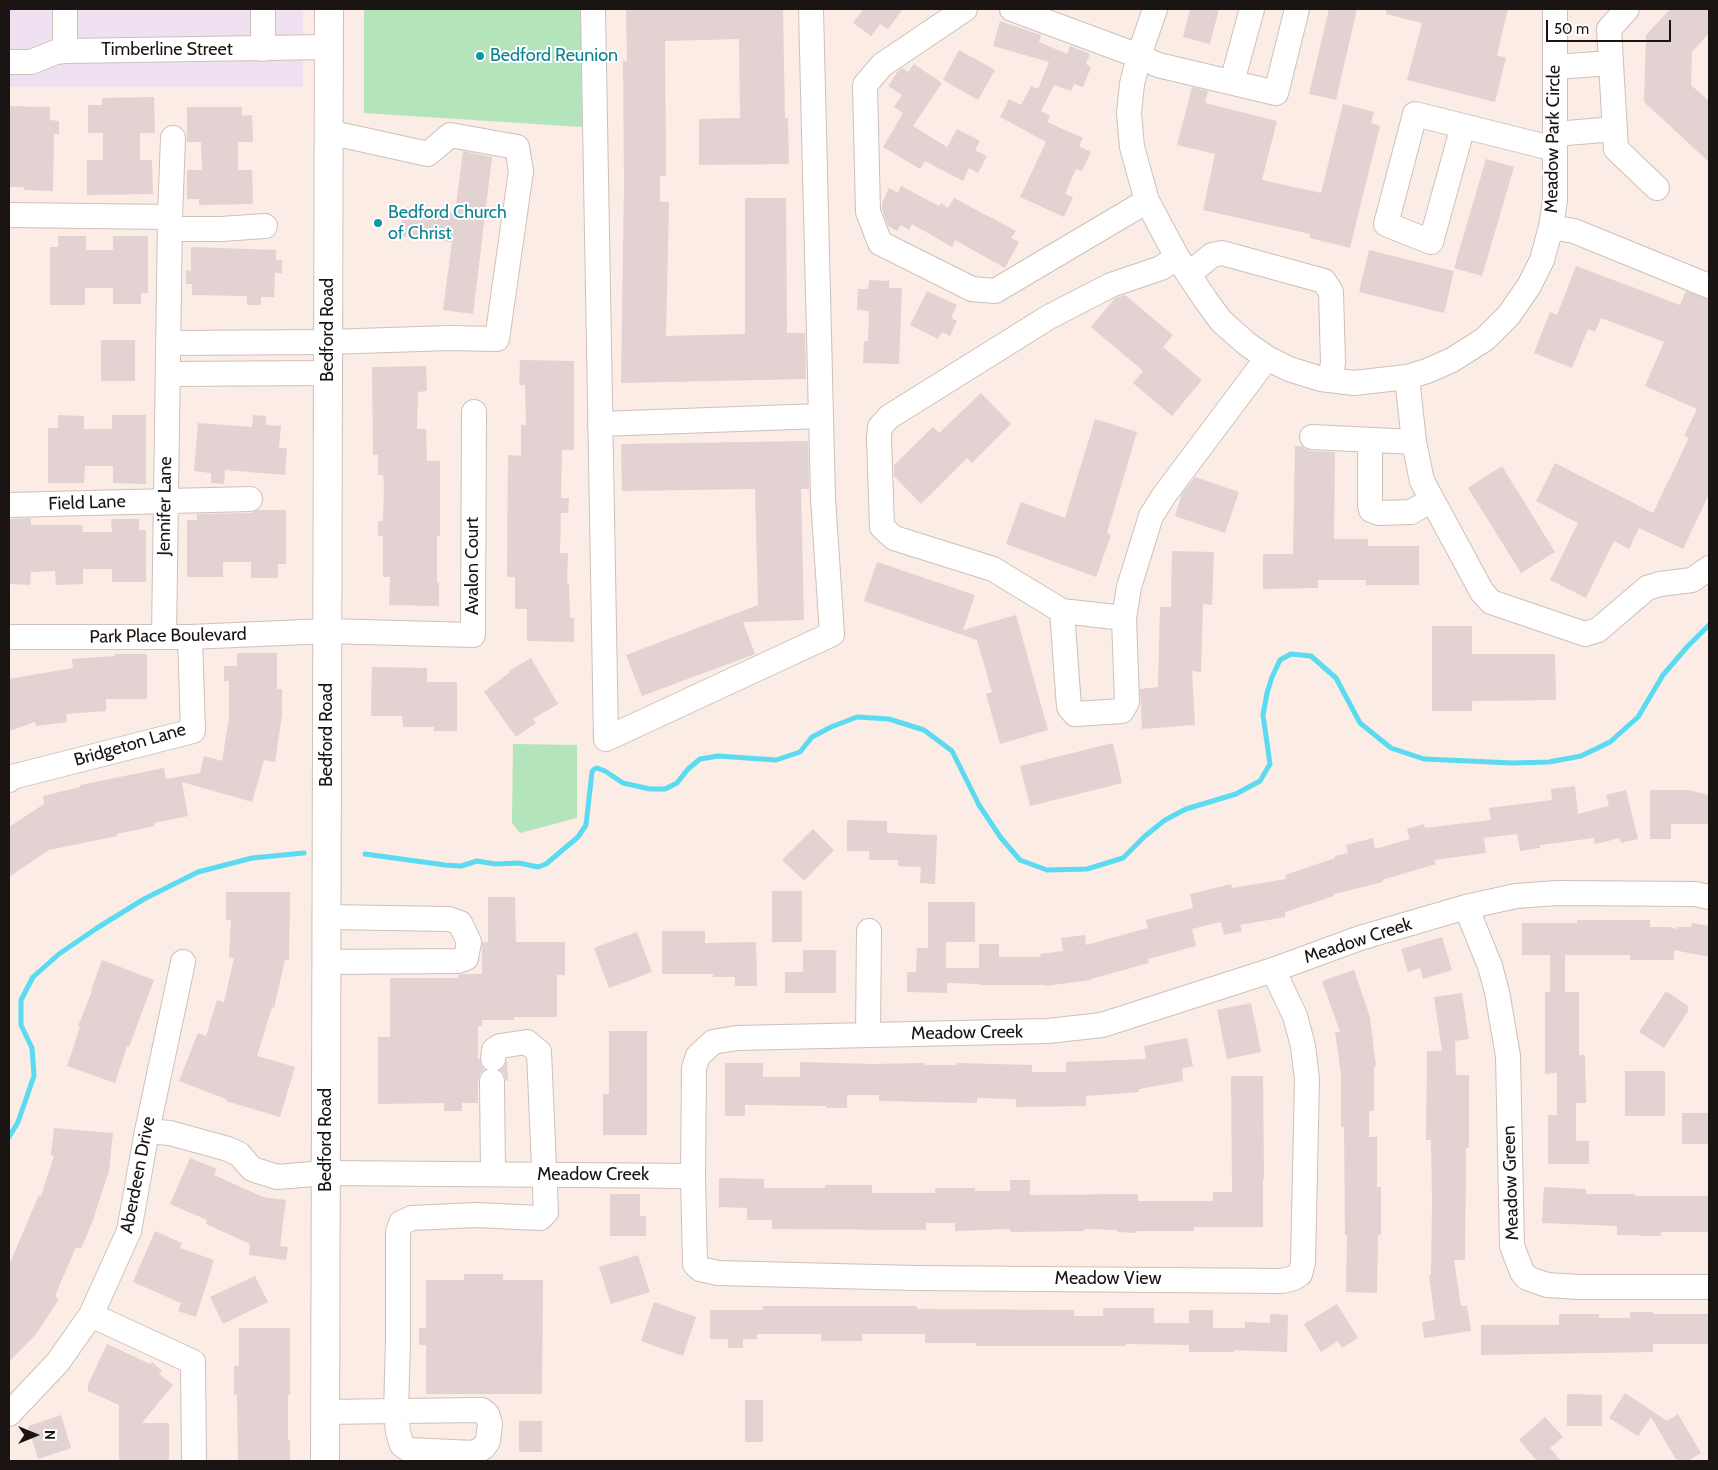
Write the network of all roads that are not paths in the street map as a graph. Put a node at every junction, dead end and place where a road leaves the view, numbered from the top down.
1 (64, 9) edge
2 (263, 9) edge
3 (329, 9) edge
4 (593, 9) edge
5 (811, 9) edge
6 (965, 9) edge
7 (1012, 9) edge
8 (1155, 9) edge
9 (1252, 9) edge
10 (1297, 9) edge
11 (1555, 9) edge
12 (1627, 9) edge
13 (328, 47) junction
14 (263, 49) junction
15 (64, 51) junction
16 (1139, 56) junction
17 (9, 62) edge
18 (1612, 63) junction
19 (1555, 67) junction
20 (1232, 82) junction
21 (1463, 126) junction
22 (1615, 129) junction
23 (328, 132) junction
24 (173, 138) dead end
25 (1555, 142) junction
26 (1657, 188) dead end
27 (1148, 201) junction
28 (9, 215) edge
29 (170, 223) junction
30 (266, 226) dead end
31 (1551, 227) junction
32 (1183, 265) junction
33 (1709, 286) edge
34 (328, 342) junction
35 (168, 343) junction
36 (243, 343) junction
37 (1267, 358) junction
38 (243, 373) junction
39 (328, 373) junction
40 (168, 374) junction
41 (1407, 377) junction
42 (1330, 380) junction
43 (474, 412) dead end
44 (821, 416) junction
45 (600, 424) junction
46 (1312, 437) dead end
47 (1370, 440) junction
48 (1414, 442) junction
49 (250, 498) dead end
50 (166, 500) junction
51 (1432, 500) junction
52 (9, 505) edge
53 (1709, 568) edge
54 (1062, 611) junction
55 (1124, 618) junction
56 (327, 631) junction
57 (9, 637) edge
58 (164, 637) junction
59 (190, 637) junction
60 (9, 780) edge
61 (1709, 897) edge
62 (1466, 907) junction
63 (326, 917) junction
64 (868, 931) dead end
65 (183, 962) dead end
66 (326, 962) junction
67 (1273, 970) junction
68 (868, 1034) junction
69 (147, 1131) junction
70 (325, 1173) junction
71 (492, 1174) junction
72 (545, 1175) junction
73 (693, 1176) junction
74 (1709, 1287) edge
75 (92, 1315) junction
76 (325, 1412) junction
77 (9, 1414) edge
78 (194, 1461) edge
79 (325, 1461) edge

1 - 15 street
2 - 14 street
3 - 13 main road, Bedford Road
4 - 45 street
5 - 44 street
6 - 27 street
7 - 16 street
8 - 16 street, Meadow Park Circle
9 - 20 street
10 - 20 street
11 - 19 street, Meadow Park Circle
12 - 18 street
13 - 14 street, Timberline Street
13 - 23 main road, Bedford Road
14 - 15 street, Timberline Street
15 - 17 street, Timberline Street
16 - 20 street
16 - 27 street, Meadow Park Circle
18 - 19 street
18 - 22 street
19 - 25 street, Meadow Park Circle
21 - 21 street
21 - 25 street
22 - 25 street
22 - 26 street
23 - 34 main road, Bedford Road
23 - 34 street
24 - 29 street, Jennifer Lane
25 - 31 street, Meadow Park Circle
27 - 32 street, Meadow Park Circle
28 - 29 street
29 - 30 street
29 - 35 street, Jennifer Lane
31 - 33 street
31 - 41 street, Meadow Park Circle
32 - 37 street, Meadow Park Circle
32 - 42 street
32 - 54 street
34 - 36 street
34 - 39 main road, Bedford Road
35 - 36 street
35 - 40 street, Jennifer Lane
36 - 38 street
37 - 42 street, Meadow Park Circle
37 - 55 street
38 - 39 street
38 - 40 street
39 - 56 main road, Bedford Road
40 - 50 street, Jennifer Lane
41 - 42 street, Meadow Park Circle
41 - 48 street
43 - 56 street, Avalon Court
44 - 45 street
44 - 45 street
46 - 47 street
47 - 48 street
47 - 51 street
48 - 51 street
49 - 50 street, Field Lane
50 - 52 street, Field Lane
50 - 58 street, Jennifer Lane
51 - 53 street
54 - 55 street
54 - 55 street
56 - 59 street, Park Place Boulevard
56 - 63 main road, Bedford Road
57 - 58 street, Park Place Boulevard
58 - 59 street, Park Place Boulevard
59 - 60 street, Bridgeton Lane
61 - 62 street, Meadow Creek
62 - 67 street, Meadow Creek
62 - 74 street, Meadow Green
63 - 66 main road, Bedford Road
63 - 66 street
64 - 68 street
65 - 69 street, Aberdeen Drive
66 - 70 main road, Bedford Road
67 - 68 street, Meadow Creek
67 - 73 street, Meadow View
68 - 73 street, Meadow Creek
69 - 70 street, Meadow Creek
69 - 75 street, Aberdeen Drive
70 - 71 street, Meadow Creek
70 - 76 main road, Bedford Road
71 - 72 street, Meadow Creek
71 - 72 street
72 - 73 street, Meadow Creek
72 - 76 street
75 - 77 street, Aberdeen Drive
75 - 78 street
76 - 79 main road, Bedford Road

